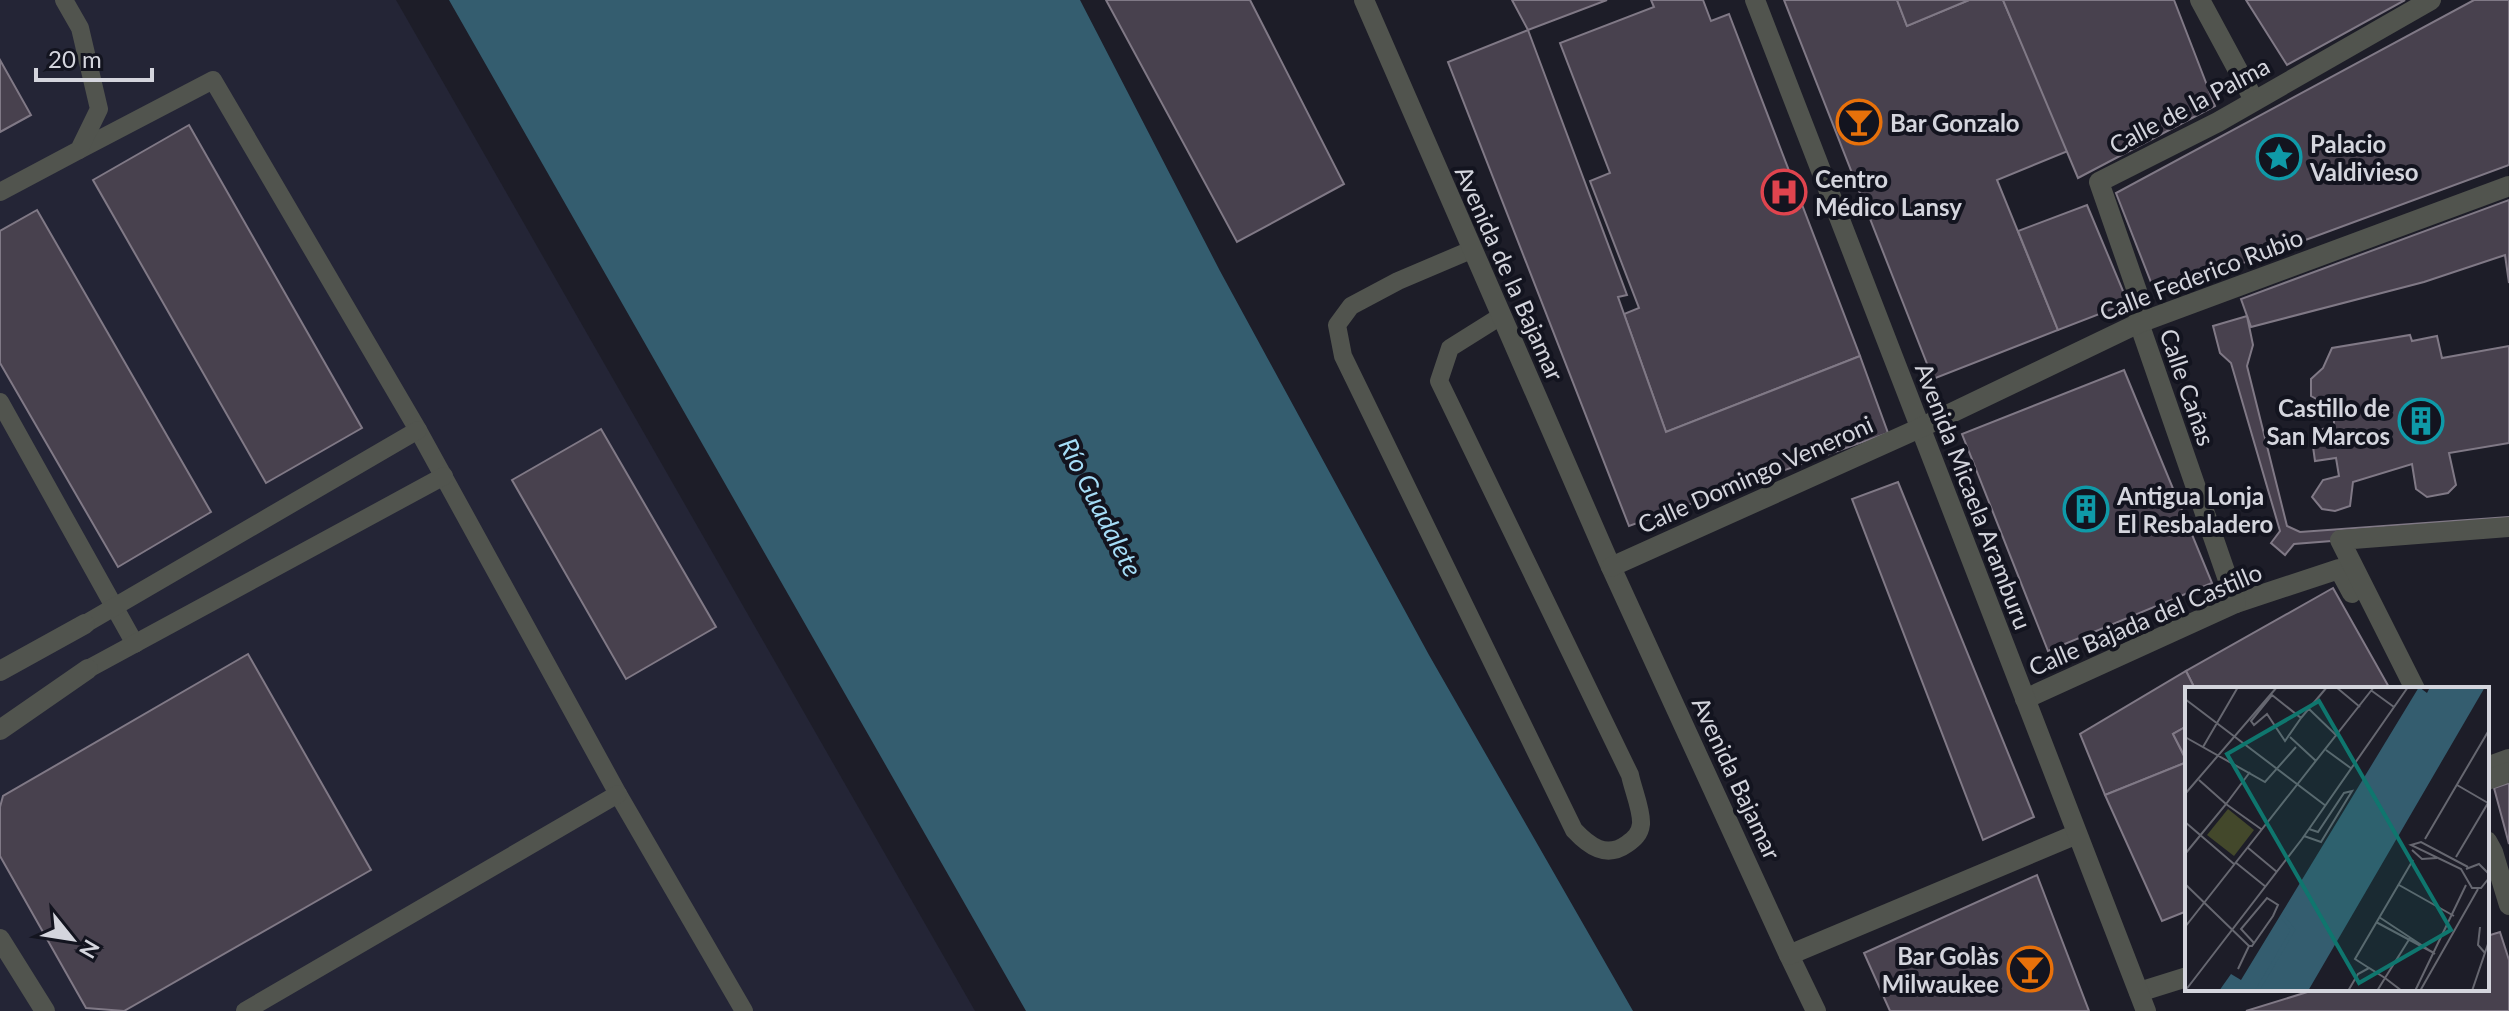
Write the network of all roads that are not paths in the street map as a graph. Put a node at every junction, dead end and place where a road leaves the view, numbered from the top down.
1 (64, 0) edge
2 (1364, 0) edge
3 (1755, 0) edge
4 (2200, 0) edge
5 (2431, 0) edge
6 (2254, 100) junction
7 (79, 150) junction
8 (2509, 186) edge
9 (0, 192) edge
10 (1471, 250) junction
11 (1501, 316) junction
12 (2139, 323) junction
13 (0, 402) edge
14 (1920, 428) junction
15 (418, 430) junction
16 (444, 476) junction
17 (2509, 527) edge
18 (1611, 567) junction
19 (2236, 603) junction
20 (116, 606) junction
21 (85, 624) joint
22 (135, 644) junction
23 (88, 669) junction
24 (0, 671) edge
25 (2402, 687) edge
26 (2414, 687) edge
27 (2025, 699) junction
28 (0, 720) edge
29 (0, 730) edge
30 (2509, 759) edge
31 (2489, 766) edge
32 (2509, 772) edge
33 (2489, 779) edge
34 (618, 794) junction
35 (2077, 834) junction
36 (2489, 852) edge
37 (2494, 881) edge
38 (2509, 905) edge
39 (0, 939) edge
40 (1789, 955) junction
41 (2185, 978) edge
42 (2142, 1002) edge
43 (45, 1011) edge
44 (245, 1011) edge
45 (744, 1011) edge
46 (1816, 1011) edge

1 - 7 lane
2 - 10 street, Avenida de la Bajamar
3 - 14 street, Avenida Micaela Aramburu
4 - 6 street
5 - 6 street, Calle de la Palma
6 - 12 street, Calle de la Palma
7 - 9 lane
7 - 15 lane
8 - 12 street, Calle Federico Rubio
10 - 11 street, Avenida de la Bajamar
10 - 11 lane
11 - 18 street, Avenida de la Bajamar
12 - 14 street, Calle Federico Rubio
12 - 19 street, Calle Cañas
13 - 20 lane
14 - 18 street, Calle Domingo Veneroni
14 - 27 street, Avenida Micaela Aramburu
15 - 16 lane
15 - 20 lane
16 - 22 lane
16 - 34 lane
17 - 26 street
18 - 40 street, Avenida Bajamar
19 - 25 street, Calle Bajada del Castillo
19 - 27 street, Calle Bajada del Castillo
20 - 21 lane
20 - 22 lane
21 - 24 street
22 - 23 lane
23 - 28 street
23 - 29 street
27 - 35 street, Avenida Micaela Aramburu
30 - 31 street
32 - 33 street
34 - 44 lane
34 - 45 lane
35 - 40 street
35 - 42 street, Avenida Micaela Aramburu
36 - 37 street
37 - 38 street
39 - 43 street
40 - 46 street, Avenida Bajamar
41 - 42 street

